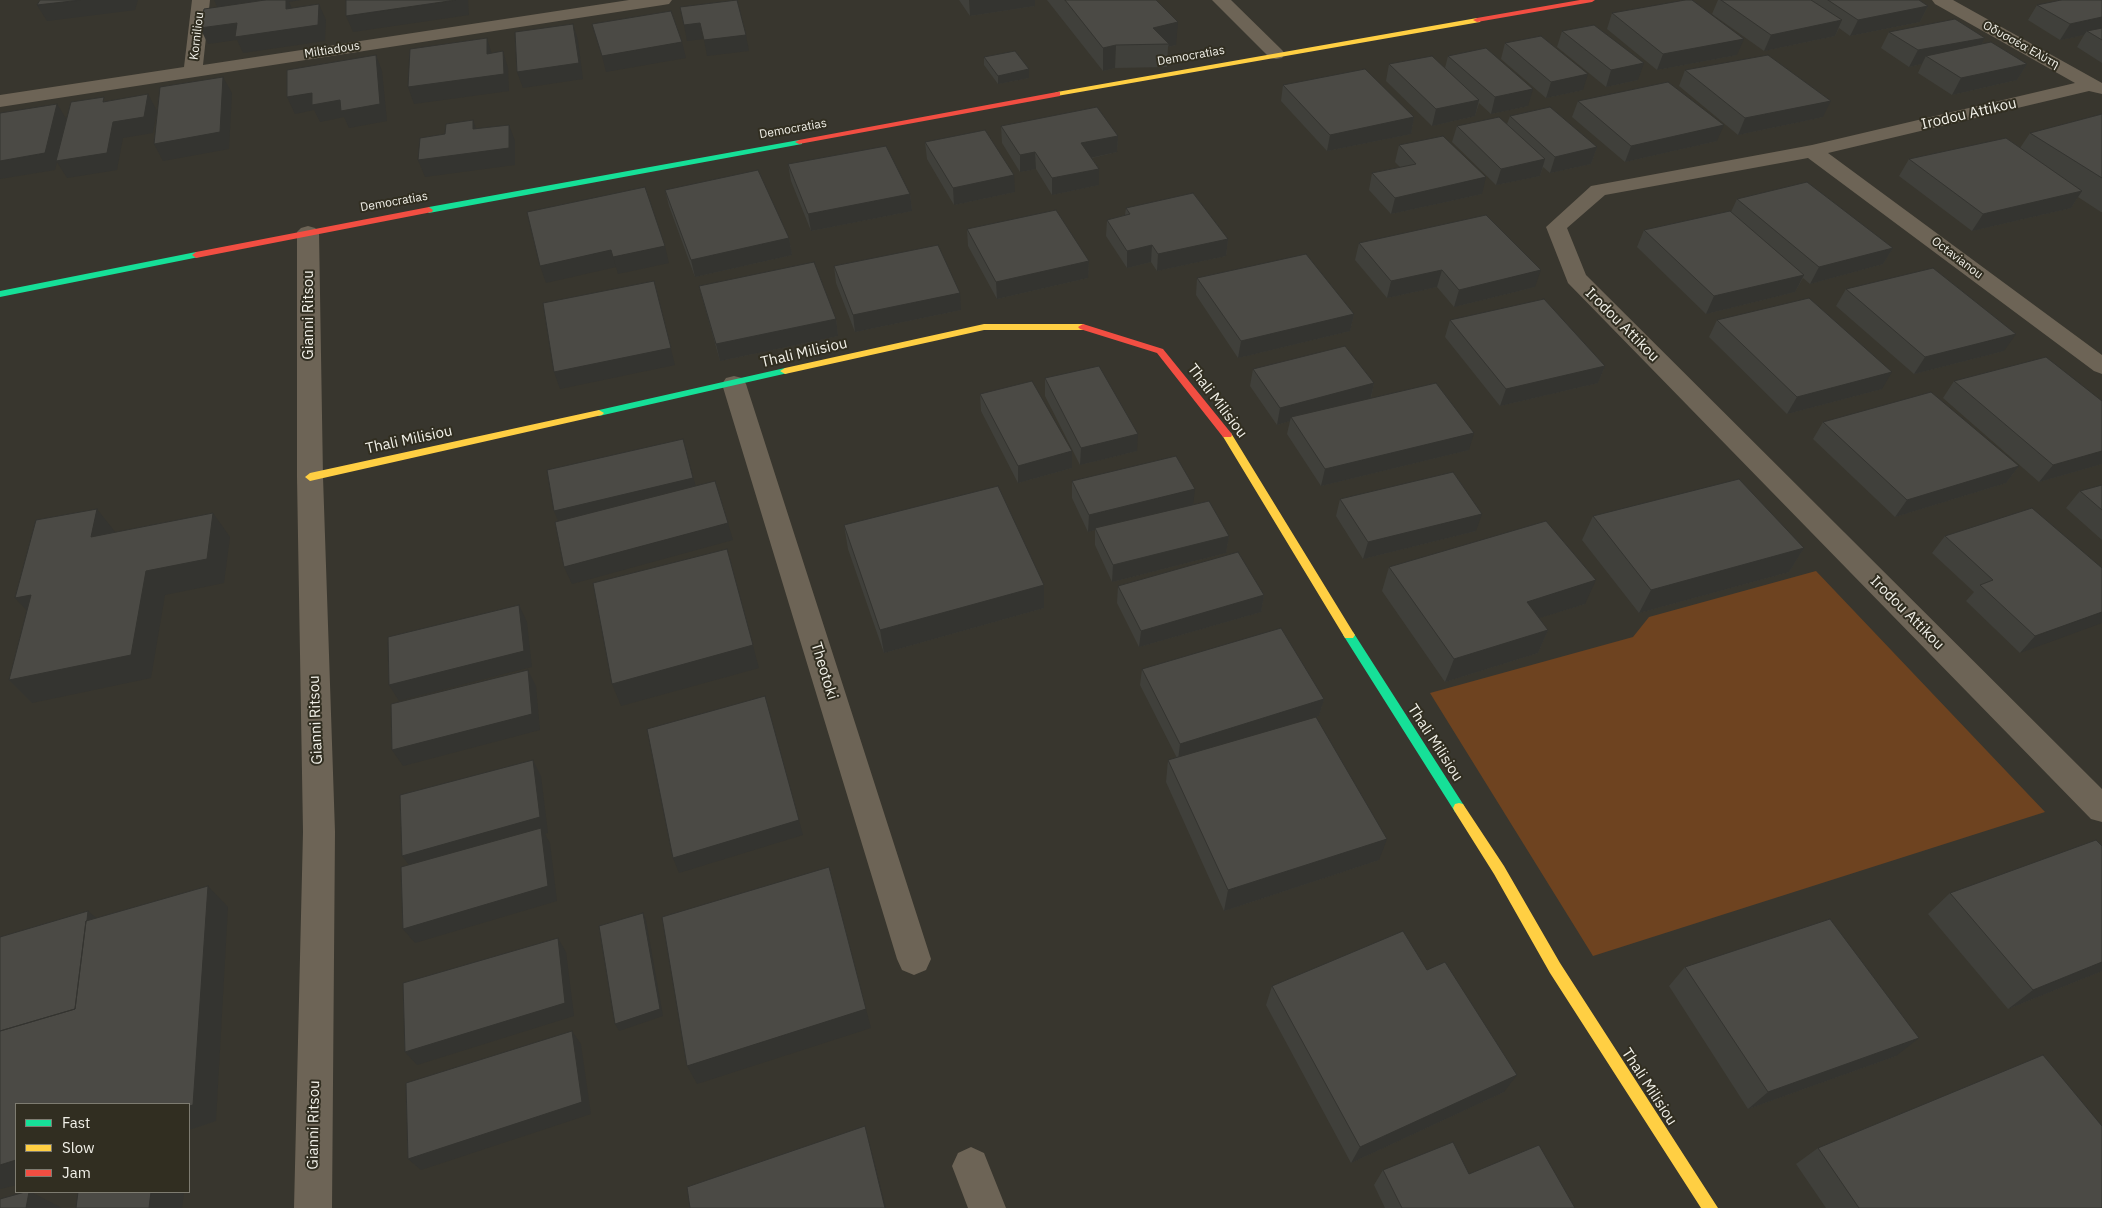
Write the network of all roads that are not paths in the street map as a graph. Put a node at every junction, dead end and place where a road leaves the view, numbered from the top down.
1 (202, 0) edge
2 (663, 0) edge
3 (1221, 0) edge
4 (1592, 0) edge
5 (1941, 0) edge
6 (1276, 54) junction
7 (193, 72) junction
8 (2097, 88) edge
9 (0, 101) edge
10 (1812, 150) junction
11 (308, 232) junction
12 (0, 294) edge
13 (2102, 366) edge
14 (734, 384) junction
15 (310, 477) junction
16 (2102, 809) edge
17 (914, 959) dead end
18 (971, 1166) dead end
19 (313, 1208) edge
20 (987, 1208) edge
21 (1710, 1208) edge

1 - 7 street, Korniliou
2 - 7 street, Miltiadous
3 - 6 street
4 - 6 street, Democratias
5 - 8 street, Οδυσσέα Ελύτη
6 - 11 street, Democratias
7 - 9 street, Miltiadous
8 - 10 street, Irodou Attikou
10 - 13 street, Octavianou
10 - 16 street, Irodou Attikou
11 - 12 street, Democratias
11 - 15 street, Gianni Ritsou
14 - 15 street, Thali Milisiou
14 - 17 street, Theotoki
14 - 21 street, Thali Milisiou
15 - 19 street, Gianni Ritsou
18 - 20 street

